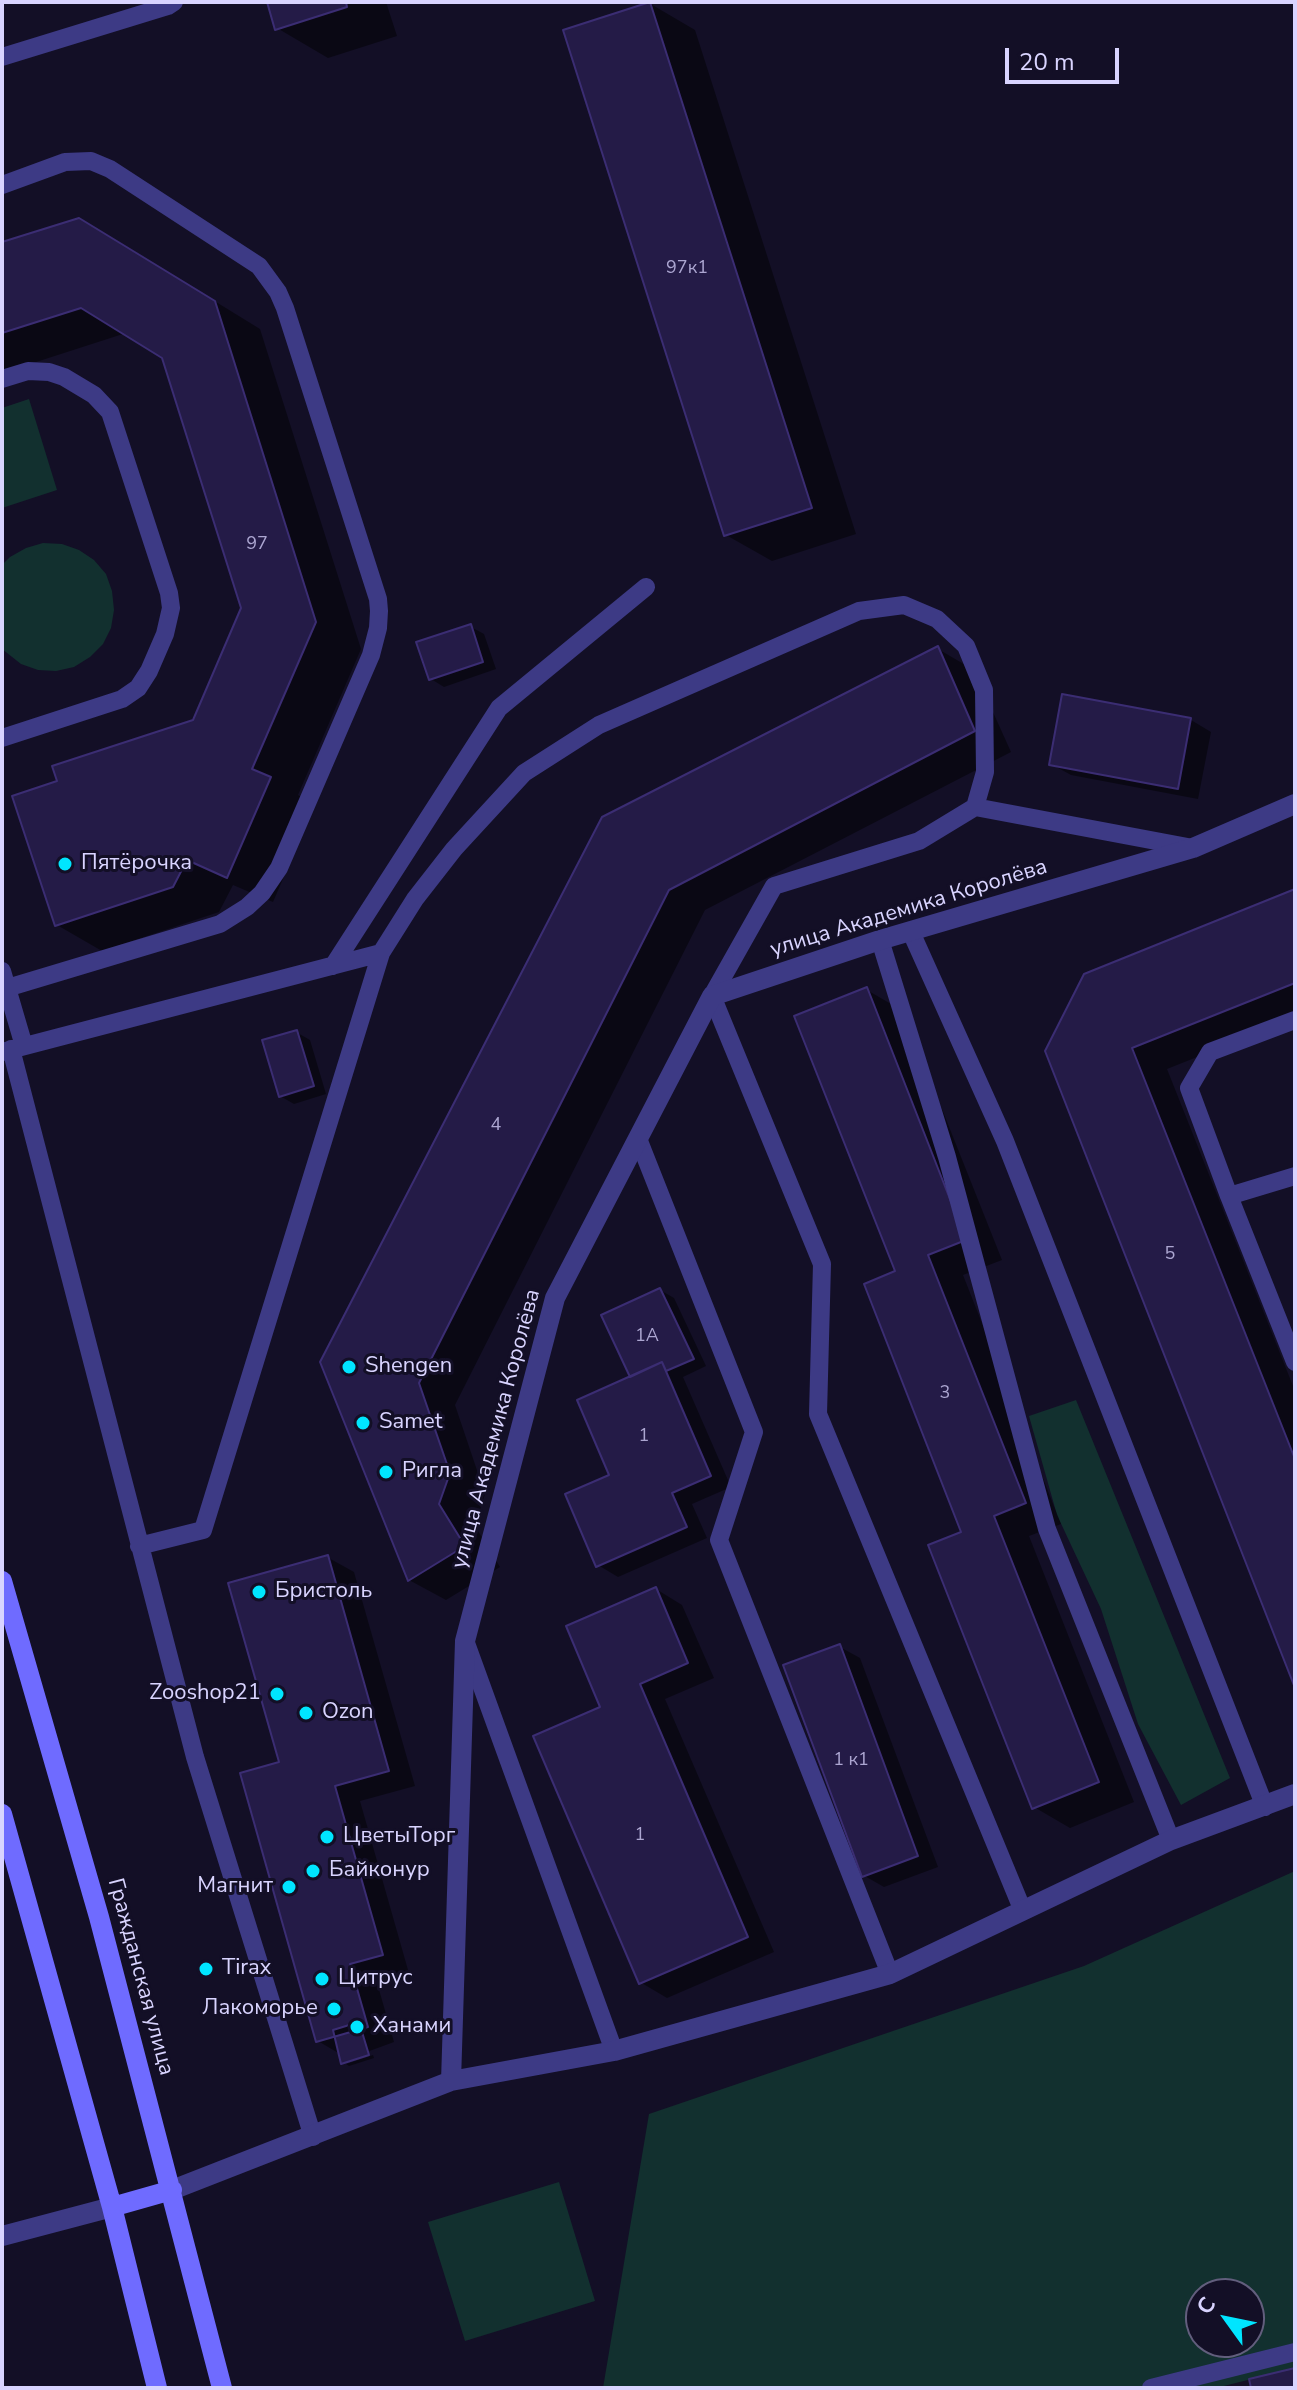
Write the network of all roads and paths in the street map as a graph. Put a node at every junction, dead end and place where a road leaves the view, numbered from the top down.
1 (174, 2) edge
2 (2, 57) edge
3 (2, 185) edge
4 (2, 379) edge
5 (646, 587) dead end
6 (2, 738) edge
7 (1295, 804) edge
8 (975, 807) junction
9 (1193, 848) junction
10 (911, 932) junction
11 (880, 940) junction
12 (381, 953) junction
13 (333, 966) junction
14 (5, 980) edge
15 (712, 996) junction
16 (1295, 1020) edge
17 (12, 1049) edge
18 (639, 1141) junction
19 (1295, 1176) edge
20 (1229, 1196) junction
21 (1295, 1362) edge
22 (139, 1546) junction
23 (2, 1581) edge
24 (465, 1641) junction
25 (1295, 1794) edge
26 (1265, 1807) junction
27 (2, 1814) edge
28 (1171, 1840) junction
29 (1023, 1911) junction
30 (890, 1974) junction
31 (614, 2051) junction
32 (451, 2081) junction
33 (313, 2137) junction
34 (172, 2190) junction
35 (112, 2207) junction
36 (2, 2236) edge
37 (1295, 2352) edge
38 (157, 2388) edge
39 (222, 2388) edge
40 (1151, 2388) edge

1 - 2 lane
3 - 14 lane
4 - 6 lane
5 - 13 lane
7 - 9 street, улица Академика Королёва
8 - 9 lane
8 - 12 lane
8 - 15 lane
9 - 10 street, улица Академика Королёва
10 - 11 street, улица Академика Королёва
10 - 26 lane
11 - 15 street, улица Академика Королёва
11 - 28 lane
12 - 13 lane
12 - 22 lane
13 - 17 lane
14 - 17 lane
15 - 18 street, улица Академика Королёва
15 - 29 lane
16 - 20 lane
17 - 22 lane
18 - 24 street, улица Академика Королёва
18 - 30 lane
19 - 20 lane
20 - 21 lane
22 - 33 lane
23 - 34 main road, Гражданская улица
24 - 31 lane
24 - 32 street, улица Академика Королёва
25 - 26 street
26 - 28 street
27 - 35 main road
28 - 29 street
29 - 30 street
30 - 31 street
31 - 32 street
32 - 33 street
33 - 34 street
34 - 35 main road
34 - 39 main road, Гражданская улица
35 - 36 street
35 - 38 main road
37 - 40 lane

